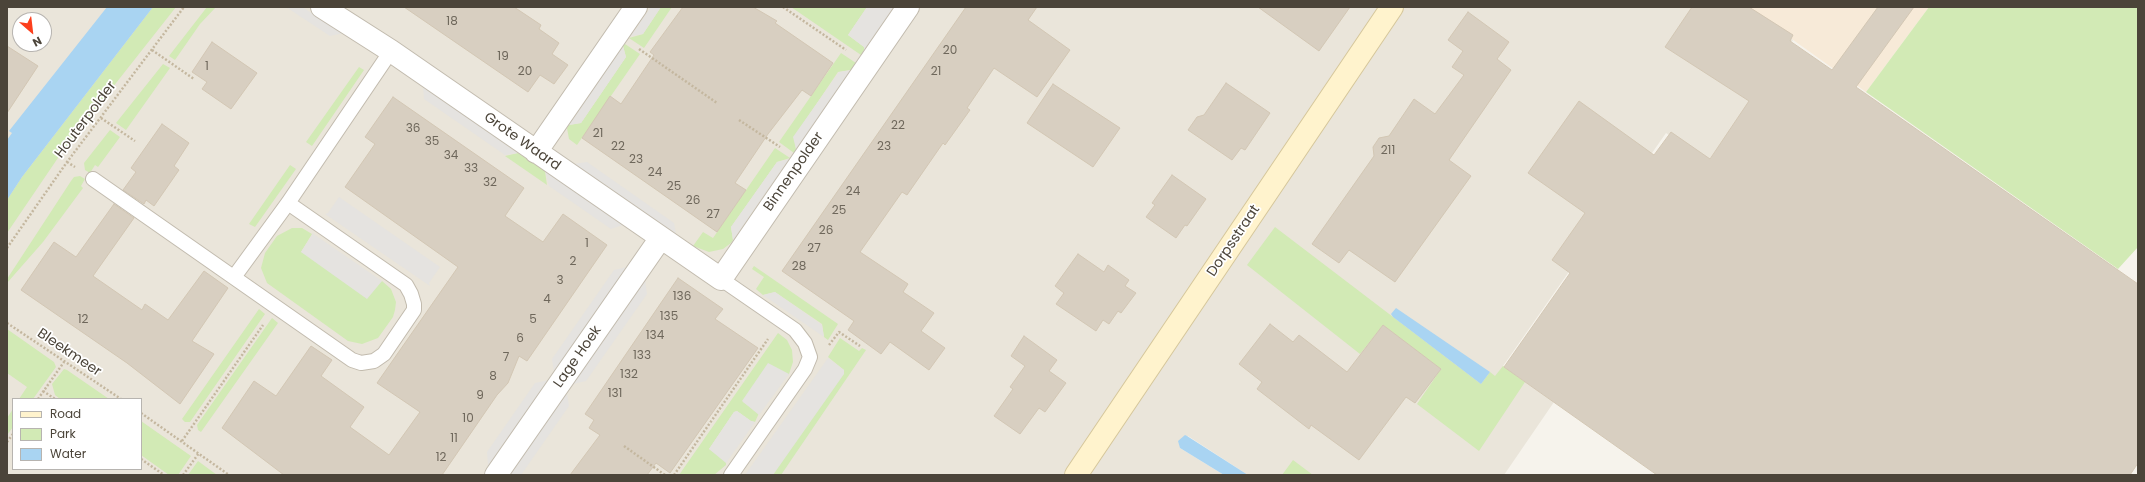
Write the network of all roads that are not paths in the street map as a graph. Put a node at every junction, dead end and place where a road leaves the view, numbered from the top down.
1 (322, 7) edge
2 (636, 7) edge
3 (908, 7) edge
4 (1392, 7) edge
5 (391, 51) junction
6 (536, 152) junction
7 (93, 179) dead end
8 (288, 203) junction
9 (660, 238) junction
10 (234, 277) junction
11 (721, 279) junction
12 (496, 475) edge
13 (731, 475) edge
14 (1076, 475) edge

1 - 5 street, Grote Waard
2 - 6 street
3 - 11 street, Binnenpolder
4 - 14 street, Dorpsstraat
5 - 6 street, Grote Waard
5 - 8 lane
6 - 9 street, Grote Waard
7 - 10 lane
8 - 10 lane
8 - 10 lane
9 - 11 street, Grote Waard
9 - 12 street, Lage Hoek
11 - 13 lane

